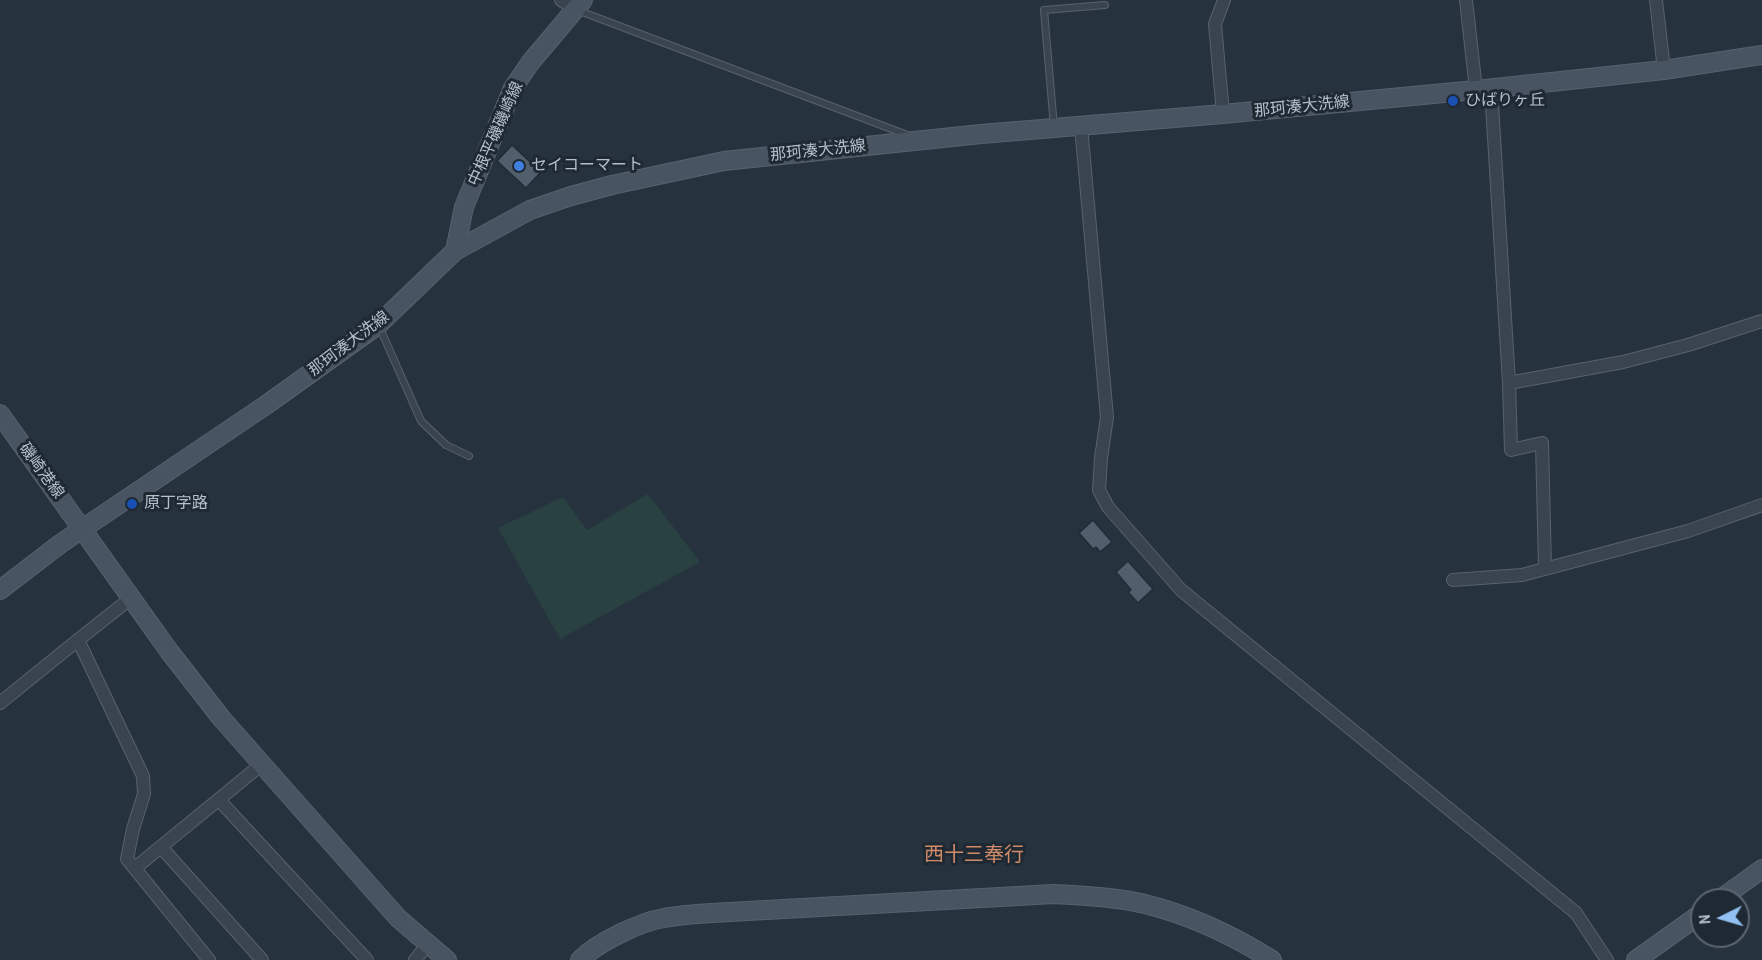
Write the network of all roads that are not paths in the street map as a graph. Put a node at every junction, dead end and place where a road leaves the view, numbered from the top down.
1 (1224, 0) edge
2 (1466, 0) edge
3 (1656, 0) edge
4 (573, 3) edge
5 (1105, 5) dead end
6 (1762, 56) edge
7 (1664, 69) junction
8 (1483, 89) junction
9 (1223, 114) junction
10 (1081, 126) junction
11 (1054, 128) junction
12 (922, 140) junction
13 (455, 251) junction
14 (1762, 321) edge
15 (378, 325) junction
16 (1509, 383) junction
17 (0, 414) edge
18 (469, 456) dead end
19 (1762, 505) edge
20 (82, 528) junction
21 (1545, 568) junction
22 (1453, 580) dead end
23 (0, 590) edge
24 (131, 598) junction
25 (78, 640) junction
26 (0, 703) edge
27 (262, 764) junction
28 (219, 800) junction
29 (161, 847) junction
30 (135, 868) junction
31 (1762, 869) edge
32 (1736, 888) edge
33 (1690, 922) edge
34 (428, 944) junction
35 (209, 960) edge
36 (262, 960) edge
37 (367, 960) edge
38 (415, 960) edge
39 (447, 960) edge
40 (580, 960) edge
41 (1272, 960) edge
42 (1607, 960) edge
43 (1636, 960) edge

1 - 9 street
2 - 8 street
3 - 7 street
4 - 12 lane
4 - 13 main road, 中根平磯磯崎線
5 - 11 lane
6 - 7 main road, 那珂湊大洗線
7 - 8 main road, 那珂湊大洗線
8 - 9 main road, 那珂湊大洗線
8 - 16 street
9 - 10 main road, 那珂湊大洗線
10 - 11 main road, 那珂湊大洗線
10 - 42 street
11 - 12 main road, 那珂湊大洗線
12 - 13 main road, 那珂湊大洗線
13 - 15 main road, 那珂湊大洗線
14 - 16 street
15 - 18 lane
15 - 20 main road, 那珂湊大洗線
16 - 21 street
17 - 20 main road, 磯崎港線
19 - 21 street
20 - 23 main road, 那珂湊大洗線
20 - 24 main road, 磯崎港線
21 - 22 street
24 - 25 street
24 - 27 main road, 磯崎港線
25 - 26 street
25 - 30 street
27 - 28 street
27 - 34 main road, 磯崎港線
28 - 29 street
28 - 37 street
29 - 30 street
29 - 36 street
30 - 35 street
31 - 32 main road
33 - 43 main road
34 - 38 street
34 - 39 main road, 磯崎港線
40 - 41 main road

